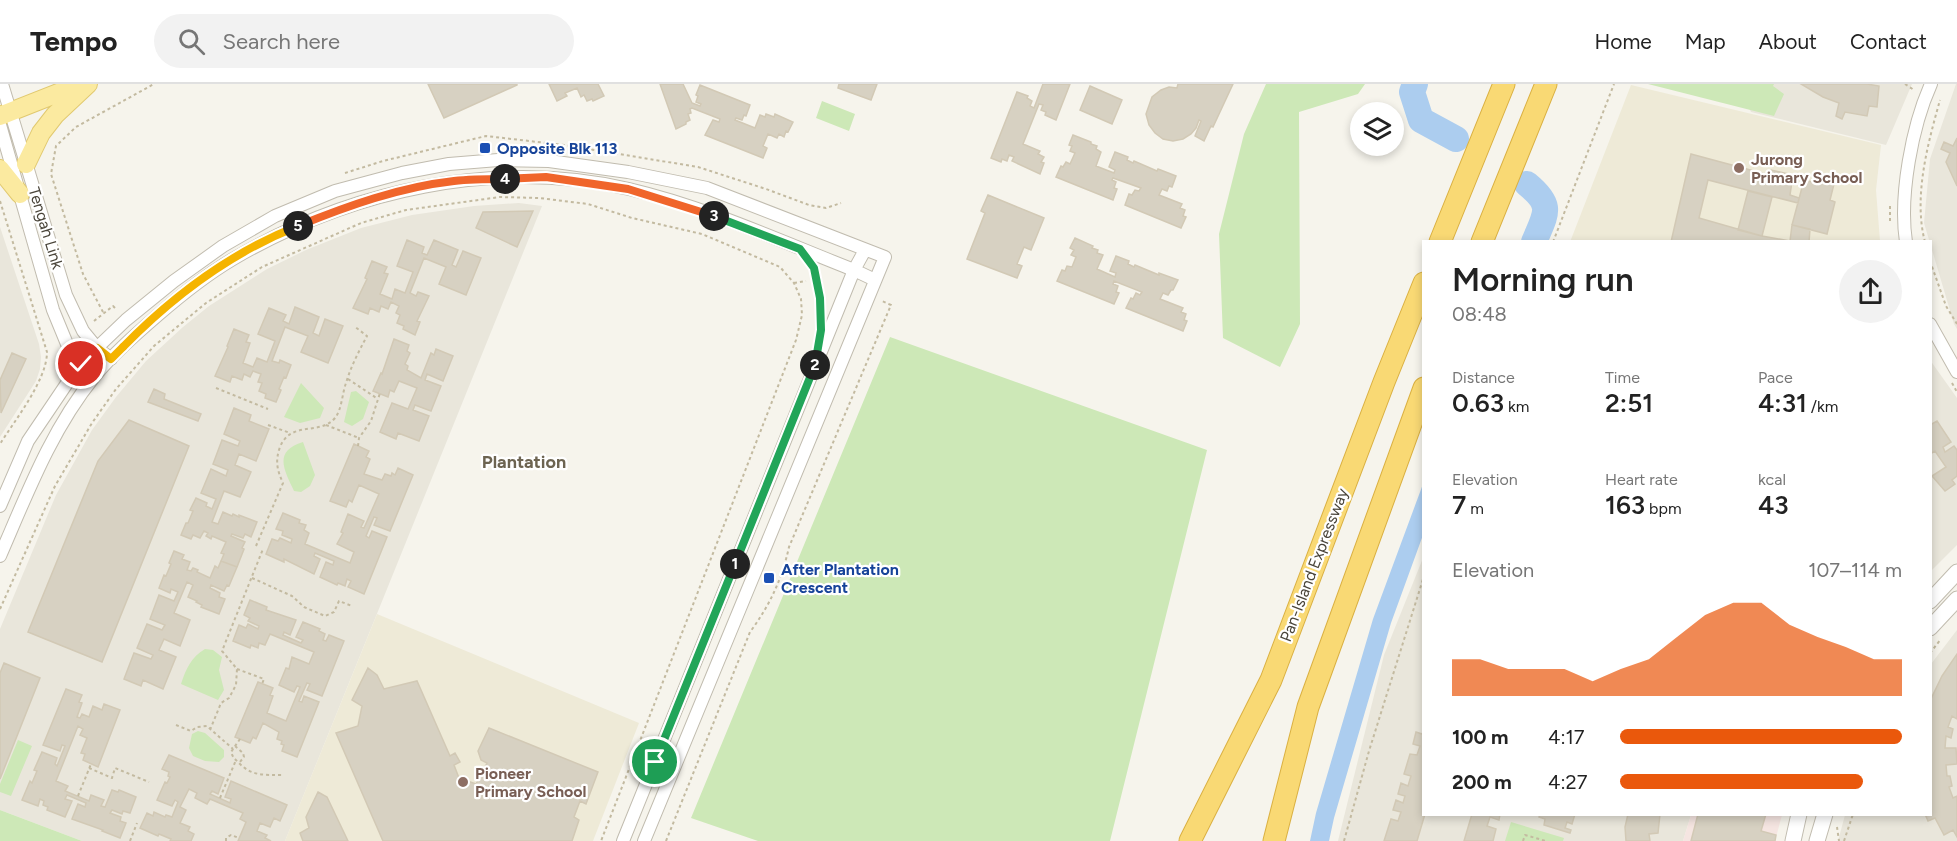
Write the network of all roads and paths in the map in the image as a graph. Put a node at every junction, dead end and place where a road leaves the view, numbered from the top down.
1 (2, 84) edge
2 (81, 84) edge
3 (88, 84) edge
4 (154, 84) edge
5 (1504, 84) edge
6 (1547, 84) edge
7 (1614, 84) edge
8 (1905, 84) edge
9 (1931, 84) edge
10 (1916, 95) dead end
11 (1942, 95) dead end
12 (4, 118) edge
13 (564, 145) dead end
14 (26, 164) junction
15 (0, 169) edge
16 (340, 175) dead end
17 (20, 194) junction
18 (0, 201) edge
19 (1441, 240) edge
20 (1483, 240) edge
21 (1554, 240) edge
22 (1905, 240) edge
23 (1925, 240) edge
24 (800, 249) junction
25 (865, 250) junction
26 (854, 270) junction
27 (1932, 273) edge
28 (875, 280) junction
29 (1422, 288) edge
30 (891, 305) dead end
31 (113, 306) dead end
32 (1957, 324) edge
33 (354, 326) dead end
34 (1932, 328) edge
35 (97, 348) junction
36 (111, 359) junction
37 (81, 364) junction
38 (815, 367) junction
39 (1957, 372) edge
40 (95, 376) junction
41 (347, 379) junction
42 (216, 388) dead end
43 (380, 393) dead end
44 (1422, 394) edge
45 (378, 399) junction
46 (268, 409) dead end
47 (325, 424) junction
48 (268, 425) dead end
49 (290, 433) junction
50 (359, 438) junction
51 (0, 444) edge
52 (358, 446) dead end
53 (0, 506) edge
54 (256, 546) dead end
55 (263, 549) dead end
56 (0, 556) edge
57 (1957, 572) edge
58 (252, 578) junction
59 (1422, 582) edge
60 (1932, 599) edge
61 (1957, 599) edge
62 (352, 606) dead end
63 (0, 609) edge
64 (1932, 626) edge
65 (237, 669) junction
66 (262, 684) dead end
67 (176, 725) dead end
68 (210, 729) junction
69 (240, 739) dead end
70 (234, 747) junction
71 (236, 760) junction
72 (239, 763) junction
73 (91, 764) dead end
74 (89, 768) junction
75 (282, 775) dead end
76 (149, 782) dead end
77 (78, 796) dead end
78 (220, 798) dead end
79 (1799, 816) edge
80 (1852, 816) edge
81 (1831, 818) edge
82 (137, 824) dead end
83 (239, 838) dead end
84 (130, 841) edge
85 (226, 841) edge
86 (601, 841) edge
87 (623, 841) edge
88 (644, 841) edge
89 (666, 841) edge
90 (1190, 841) edge
91 (1274, 841) edge
92 (1344, 841) edge
93 (1523, 841) edge
94 (1546, 841) edge
95 (1793, 841) edge
96 (1817, 841) edge
97 (1839, 841) edge
98 (1844, 841) edge

1 - 12 street, Tengah Link
2 - 12 main road
3 - 14 main road
4 - 31 path
5 - 19 highway
6 - 20 highway
7 - 21 path
8 - 10 path
9 - 22 street
11 - 23 path
12 - 14 street, Tengah Link
12 - 17 street, Tengah Link
13 - 16 path
14 - 35 street, Tengah Link
15 - 17 main road
17 - 37 street, Tengah Link
18 - 51 path
24 - 26 street
24 - 36 street
24 - 38 lane
25 - 26 street
25 - 28 street
25 - 35 street
26 - 28 street
26 - 38 street
27 - 32 path
28 - 88 street
29 - 90 highway, Pan-Island Expressway
30 - 89 path
33 - 41 path
34 - 39 street
35 - 36 street, Tengah Link
35 - 37 street
36 - 40 street
37 - 40 street, Tengah Link
37 - 53 street
38 - 87 street
40 - 56 street
41 - 45 path
41 - 47 path
42 - 46 path
43 - 45 path
44 - 91 highway
45 - 50 path
47 - 49 path
47 - 50 path
48 - 49 path
49 - 54 path
50 - 52 path
55 - 58 path
57 - 60 street
58 - 62 path
58 - 65 path
59 - 92 path
61 - 64 street
63 - 86 path
65 - 66 path
65 - 68 path
67 - 68 path
68 - 70 path
69 - 70 path
70 - 71 path
70 - 72 path
71 - 72 path
71 - 78 path
72 - 75 path
73 - 74 path
74 - 76 path
74 - 77 path
79 - 95 street
80 - 98 path
81 - 96 street
81 - 97 path
82 - 84 path
83 - 85 path
93 - 94 path

